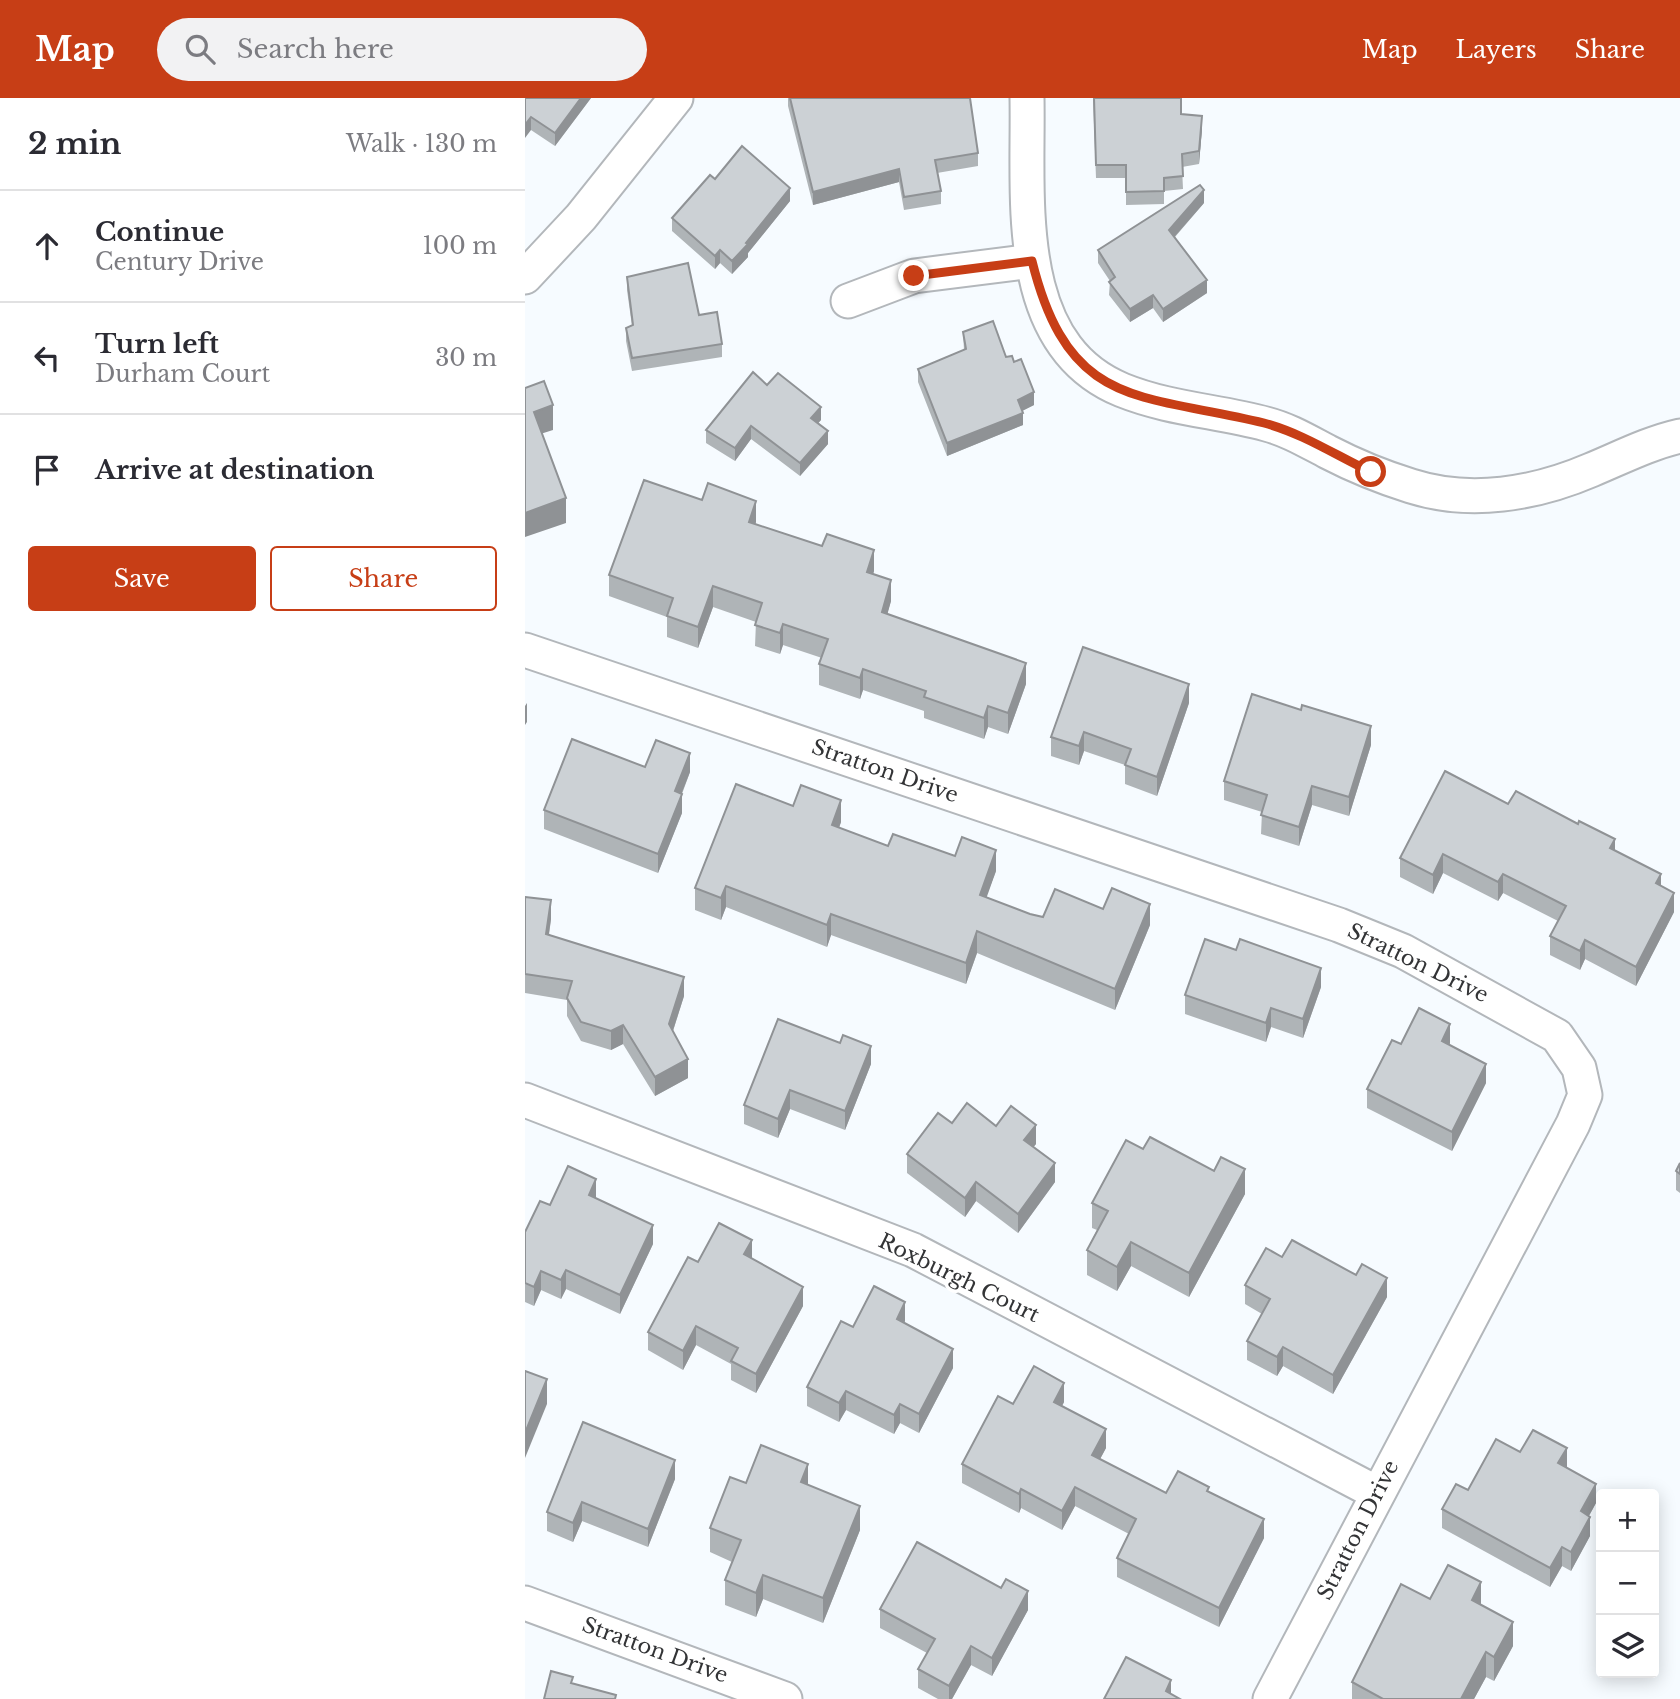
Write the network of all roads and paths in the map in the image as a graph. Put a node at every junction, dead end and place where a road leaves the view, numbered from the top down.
1 (677, 98) edge
2 (1027, 98) edge
3 (1032, 261) junction
4 (525, 277) edge
5 (848, 301) dead end
6 (1680, 436) edge
7 (525, 650) edge
8 (525, 1100) edge
9 (1377, 1493) junction
10 (525, 1603) edge
11 (768, 1696) edge
12 (1270, 1699) edge

1 - 4 street
2 - 3 street
3 - 5 street
3 - 6 street
7 - 9 street, Stratton Drive
8 - 9 street, Roxburgh Court
9 - 12 street, Stratton Drive
10 - 11 street, Stratton Drive

